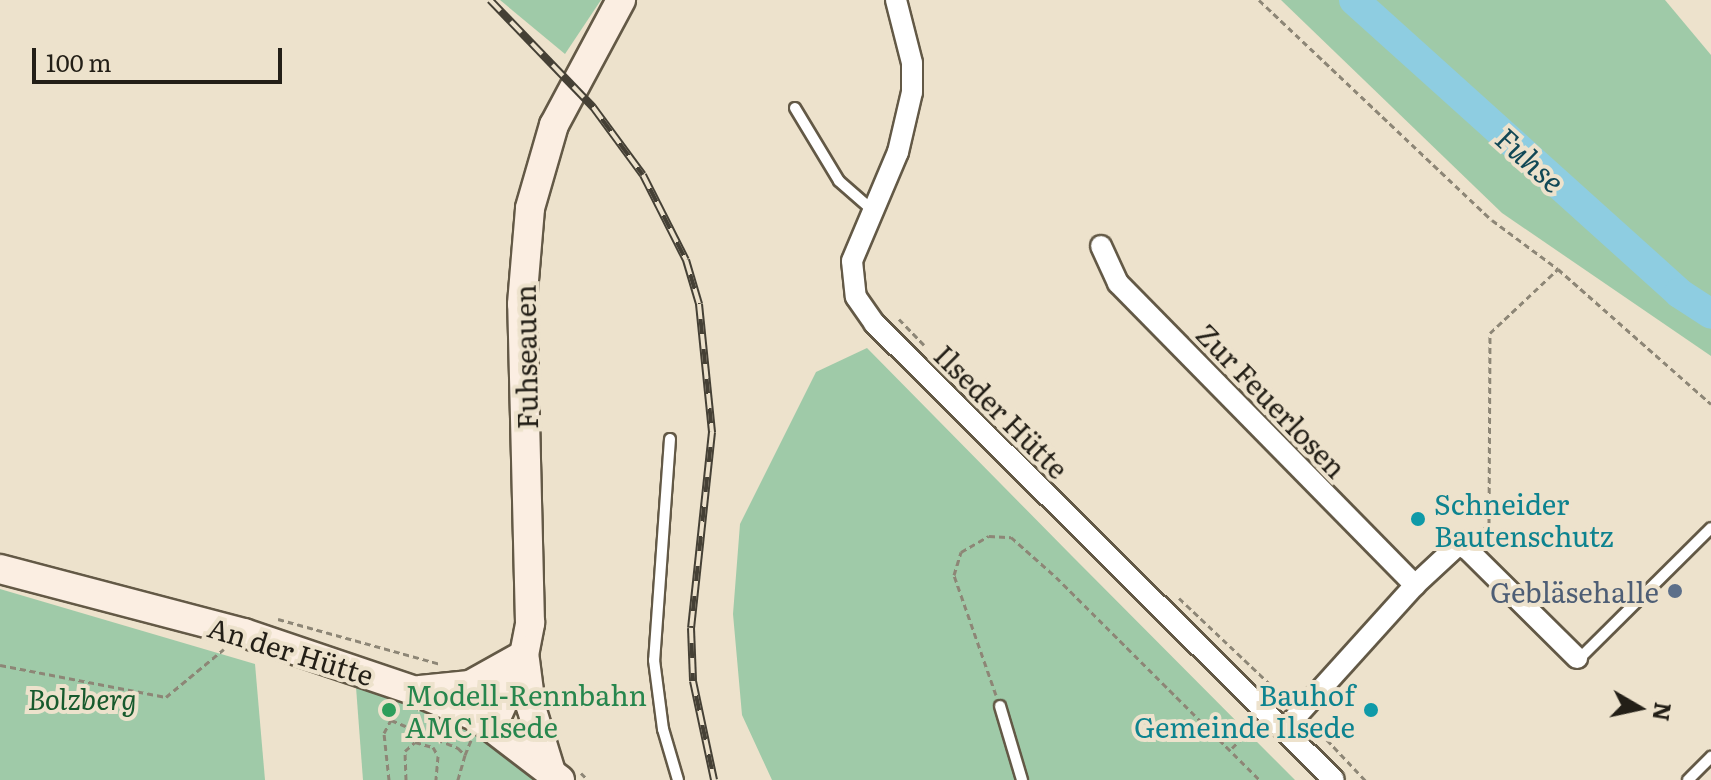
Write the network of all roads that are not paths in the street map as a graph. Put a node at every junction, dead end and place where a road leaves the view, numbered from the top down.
1 (621, 0) edge
2 (896, 0) edge
3 (795, 108) dead end
4 (871, 209) junction
5 (1101, 246) dead end
6 (670, 439) dead end
7 (1711, 528) edge
8 (0, 569) edge
9 (1415, 585) junction
10 (524, 655) junction
11 (1577, 658) joint
12 (415, 691) junction
13 (1000, 706) road end
14 (492, 727) junction
15 (1284, 730) junction
16 (1711, 757) edge
17 (556, 776) edge
18 (678, 780) edge
19 (1022, 780) edge
20 (1334, 780) edge
21 (1688, 780) edge

1 - 10 street, Fuhseauen
2 - 4 street, Ilseder Hütte
3 - 4 lane
4 - 15 street, Ilseder Hütte
5 - 9 street, Zur Feuerlosen
6 - 18 lane
7 - 11 lane
8 - 12 street, An der Hütte
9 - 11 street
9 - 15 street
10 - 12 street
10 - 14 street, Fuhseauen
10 - 17 street
12 - 14 street, An der Hütte
13 - 19 lane
14 - 17 street, An der Hütte
15 - 20 street, Ilseder Hütte
16 - 21 lane

